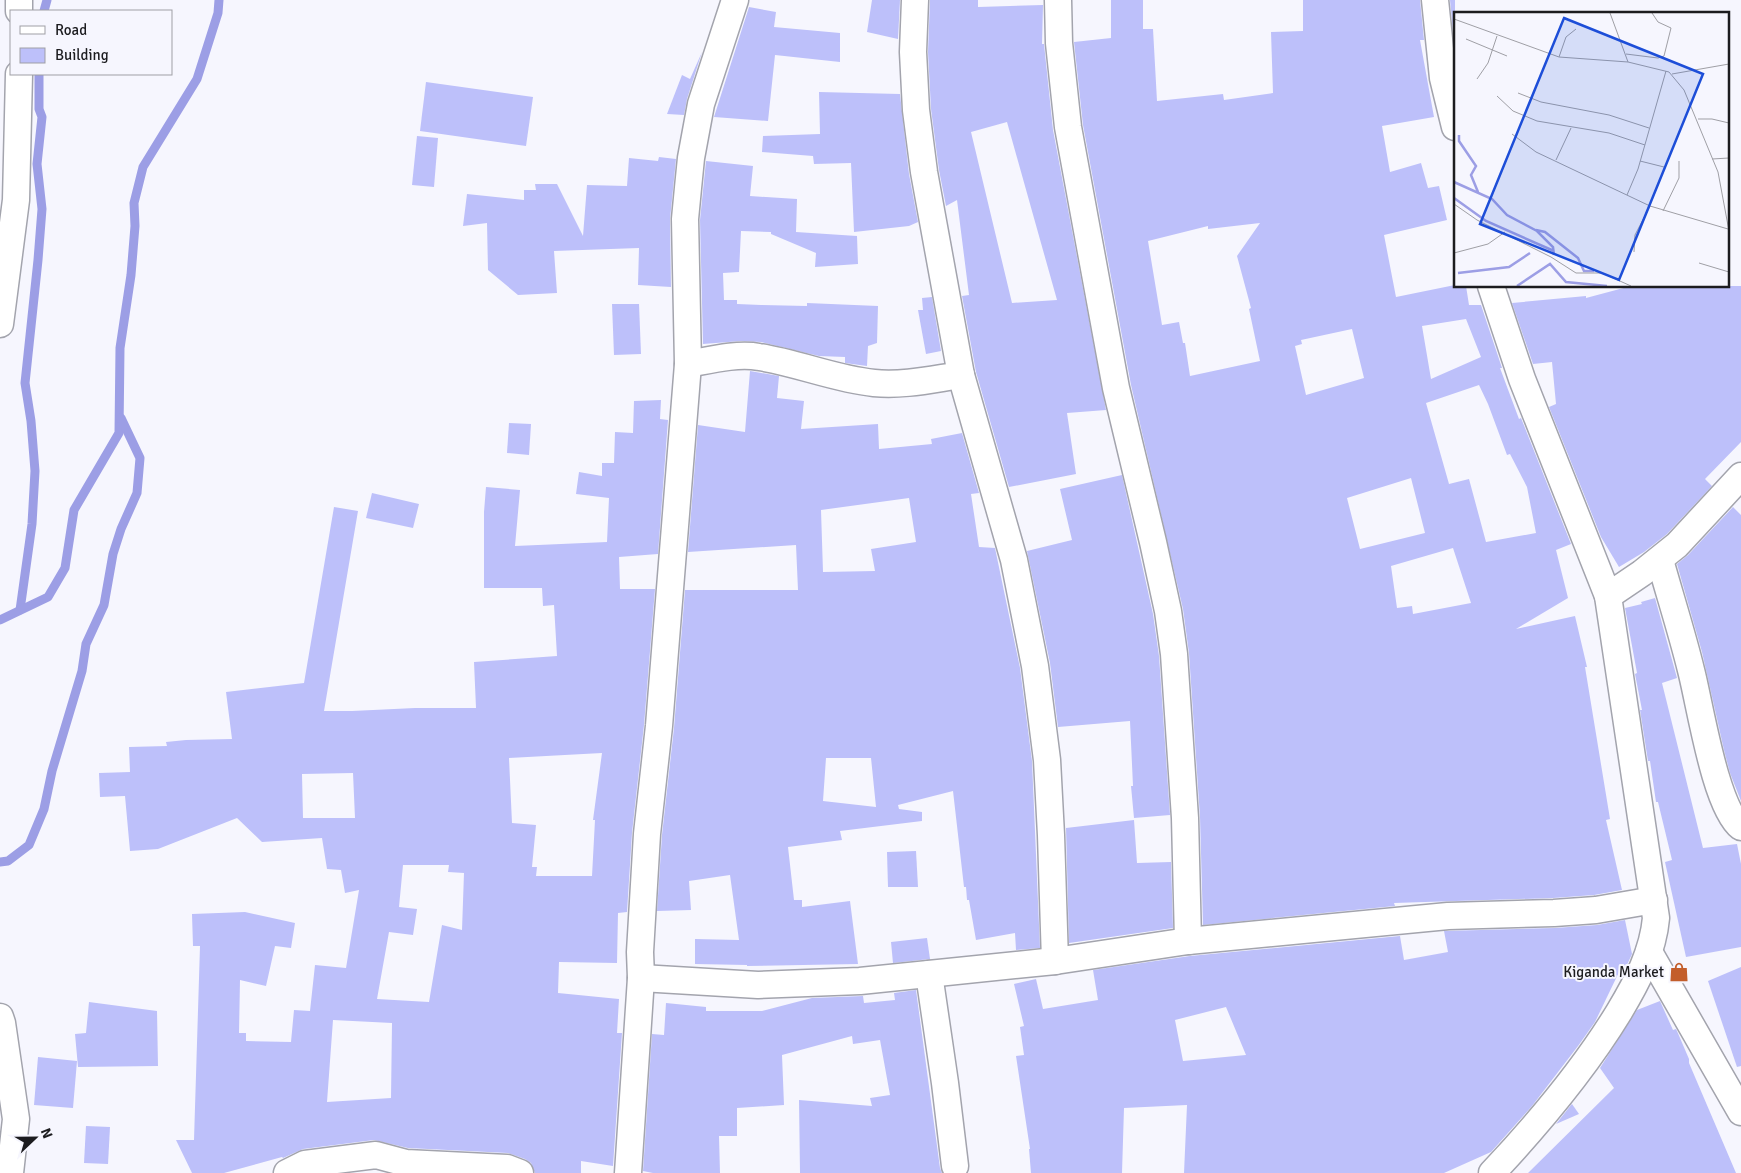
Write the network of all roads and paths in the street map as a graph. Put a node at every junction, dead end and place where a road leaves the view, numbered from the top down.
1 (736, 0) edge
2 (915, 0) edge
3 (1058, 0) edge
4 (1435, 0) edge
5 (19, 75) edge
6 (1449, 77) edge
7 (1454, 119) edge
8 (8, 196) edge
9 (1492, 288) edge
10 (0, 324) edge
11 (688, 364) junction
12 (961, 374) junction
13 (1741, 476) edge
14 (1660, 560) junction
15 (1608, 596) junction
16 (1741, 827) edge
17 (1654, 900) junction
18 (1188, 941) junction
19 (1650, 952) junction
20 (1055, 961) junction
21 (929, 974) junction
22 (641, 978) junction
23 (0, 1017) edge
24 (1741, 1112) edge
25 (955, 1166) dead end
26 (10, 1173) edge
27 (287, 1173) edge
28 (520, 1173) edge
29 (628, 1173) edge
30 (1492, 1173) edge

1 - 11 street
2 - 12 street
3 - 18 street
4 - 6 street
5 - 8 street
6 - 7 street
8 - 10 street
9 - 15 street
11 - 12 street
11 - 22 street
12 - 20 street
13 - 14 street
14 - 15 street
14 - 16 street
15 - 17 street
17 - 18 street
17 - 19 street
18 - 20 street
19 - 24 street
19 - 30 street
20 - 21 street
21 - 22 street
21 - 25 street
22 - 29 street
23 - 26 street
27 - 28 street

